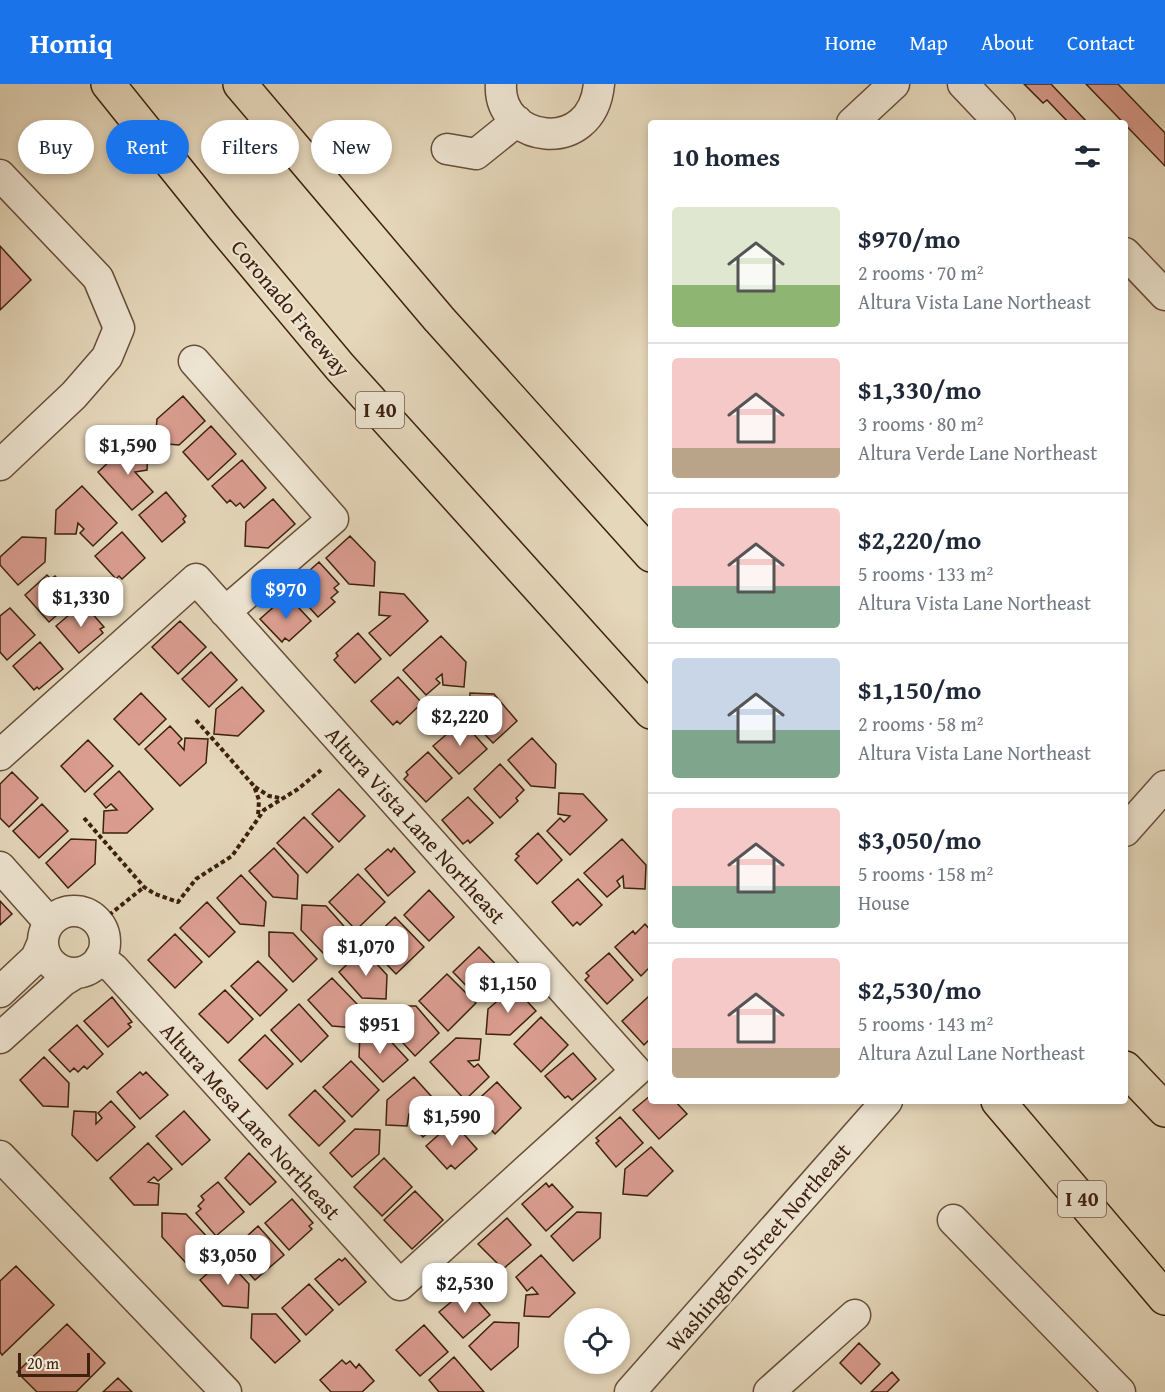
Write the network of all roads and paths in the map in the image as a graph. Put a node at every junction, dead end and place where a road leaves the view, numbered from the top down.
1 (240, 84) edge
2 (501, 84) edge
3 (599, 84) edge
4 (894, 84) edge
5 (963, 84) edge
6 (110, 89) edge
7 (855, 120) edge
8 (997, 120) edge
9 (517, 121) junction
10 (447, 149) dead end
11 (0, 175) edge
12 (1128, 256) edge
13 (1165, 295) edge
14 (194, 361) dead end
15 (0, 465) edge
16 (648, 552) edge
17 (225, 612) junction
18 (648, 709) edge
19 (196, 720) dead end
20 (0, 755) edge
21 (321, 770) dead end
22 (254, 786) junction
23 (1165, 786) edge
24 (282, 798) junction
25 (258, 817) junction
26 (84, 818) dead end
27 (1128, 828) edge
28 (0, 867) edge
29 (144, 887) junction
30 (109, 915) dead end
31 (46, 932) junction
32 (88, 965) junction
33 (0, 992) edge
34 (0, 1038) edge
35 (1128, 1071) edge
36 (1001, 1104) edge
37 (883, 1106) edge
38 (1165, 1110) edge
39 (0, 1156) edge
40 (953, 1220) dead end
41 (400, 1285) joint
42 (1165, 1298) edge
43 (855, 1316) dead end
44 (226, 1392) edge
45 (630, 1392) edge
46 (769, 1392) edge
47 (1120, 1392) edge

1 - 16 highway
2 - 9 street
3 - 9 street
4 - 7 street
5 - 8 street
6 - 18 highway, Coronado Freeway / I 40
9 - 10 street
11 - 15 street
12 - 13 street
14 - 17 street
17 - 20 street, Altura Vista Lane Northeast
17 - 41 street, Altura Vista Lane Northeast
19 - 22 path
21 - 24 path
22 - 24 path
22 - 25 path
23 - 27 street
24 - 25 path
25 - 29 path
26 - 29 path
28 - 31 street
29 - 30 path
31 - 32 street
31 - 32 street
31 - 33 street
32 - 34 street
32 - 41 street, Altura Mesa Lane Northeast
35 - 38 highway
36 - 42 highway, I 40
37 - 45 street, Washington Street Northeast
39 - 44 street
40 - 47 street
43 - 46 street

